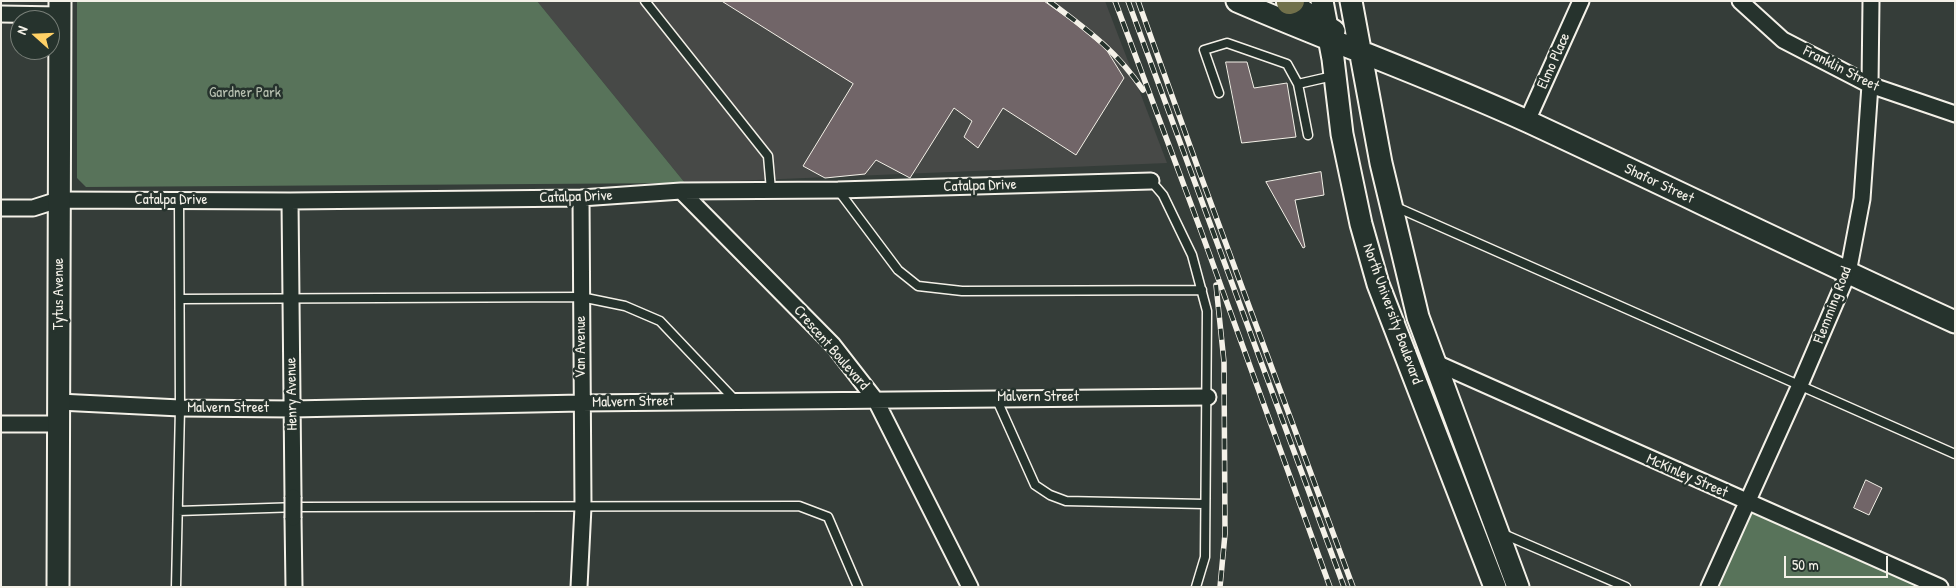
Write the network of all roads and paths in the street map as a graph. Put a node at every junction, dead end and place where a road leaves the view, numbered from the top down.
1 (645, 1) edge
2 (1237, 1) edge
3 (1290, 1) edge
4 (1322, 1) edge
5 (1581, 1) edge
6 (1740, 1) edge
7 (1870, 1) edge
8 (1353, 2) edge
9 (60, 8) edge
10 (1, 14) edge
11 (1328, 33) junction
12 (1361, 50) junction
13 (1335, 76) junction
14 (1298, 84) junction
15 (1870, 85) junction
16 (1219, 93) dead end
17 (1955, 114) edge
18 (1527, 121) junction
19 (1308, 134) dead end
20 (1151, 181) joint
21 (771, 190) junction
22 (838, 190) junction
23 (681, 191) junction
24 (581, 198) junction
25 (179, 199) junction
26 (58, 200) junction
27 (290, 201) junction
28 (1389, 204) junction
29 (1, 208) edge
30 (1848, 274) junction
31 (1202, 290) junction
32 (581, 297) junction
33 (291, 298) junction
34 (180, 299) junction
35 (1955, 322) edge
36 (1434, 362) junction
37 (1800, 386) junction
38 (1208, 397) junction
39 (996, 398) junction
40 (875, 399) junction
41 (736, 401) junction
42 (60, 402) junction
43 (581, 403) junction
44 (180, 408) junction
45 (292, 409) junction
46 (1, 424) edge
47 (59, 424) junction
48 (1955, 454) edge
49 (1747, 503) junction
50 (1204, 504) junction
51 (582, 507) junction
52 (178, 511) junction
53 (1498, 532) junction
54 (58, 587) edge
55 (176, 587) edge
56 (294, 587) edge
57 (579, 587) edge
58 (858, 587) edge
59 (970, 587) edge
60 (1196, 587) edge
61 (1495, 587) edge
62 (1518, 587) edge
63 (1626, 587) edge
64 (1710, 587) edge
65 (1940, 587) edge

1 - 21 lane
2 - 11 main road, Shafor Street
3 - 11 main road, Shafor Street
4 - 11 main road, North University Boulevard
5 - 18 street, Elmo Place
6 - 15 street, Franklin Street
7 - 15 street, Flemming Road
8 - 12 main road, North University Boulevard
9 - 10 street
9 - 26 main road, Tytus Avenue
11 - 12 main road, Shafor Street
11 - 13 main road, North University Boulevard
12 - 18 main road, Shafor Street
12 - 28 main road, North University Boulevard
13 - 14 lane
13 - 61 main road, North University Boulevard
14 - 16 lane
14 - 19 lane
15 - 17 street, Franklin Street
15 - 30 street, Flemming Road
18 - 30 main road, Shafor Street
20 - 22 street, Catalpa Drive
20 - 31 lane
21 - 22 street, Catalpa Drive
21 - 23 street, Catalpa Drive
22 - 31 lane
23 - 24 street, Catalpa Drive
23 - 40 street, Crescent Boulevard
24 - 27 street, Catalpa Drive
24 - 32 street, Van Avenue
25 - 26 street, Catalpa Drive
25 - 27 street, Catalpa Drive
25 - 34 lane
26 - 29 street, Catalpa Drive
26 - 42 main road, Tytus Avenue
27 - 33 street, Henry Avenue
28 - 36 main road, North University Boulevard
28 - 37 lane
30 - 35 main road, Shafor Street
30 - 37 street, Flemming Road
31 - 38 lane
32 - 33 lane
32 - 41 lane
32 - 43 street, Van Avenue
33 - 34 lane
33 - 45 street, Henry Avenue
34 - 44 lane
36 - 49 street, McKinley Street
36 - 53 main road, North University Boulevard
37 - 48 lane
37 - 49 street, Flemming Road
38 - 39 street, Malvern Street
38 - 50 lane
39 - 40 street, Malvern Street
39 - 50 lane
40 - 41 street, Malvern Street
40 - 59 street, Crescent Boulevard
41 - 43 street, Malvern Street
42 - 44 street, Malvern Street
42 - 47 main road, Tytus Avenue
43 - 45 street, Malvern Street
43 - 51 street, Van Avenue
44 - 45 street, Malvern Street
44 - 52 lane
45 - 56 street, Henry Avenue, bridge
46 - 47 street
47 - 54 main road, Tytus Avenue
49 - 64 street, Flemming Road
49 - 65 street, McKinley Street
50 - 60 lane
51 - 52 lane
51 - 57 street, Van Avenue
51 - 58 lane
52 - 55 lane
53 - 62 main road, North University Boulevard
53 - 63 lane

